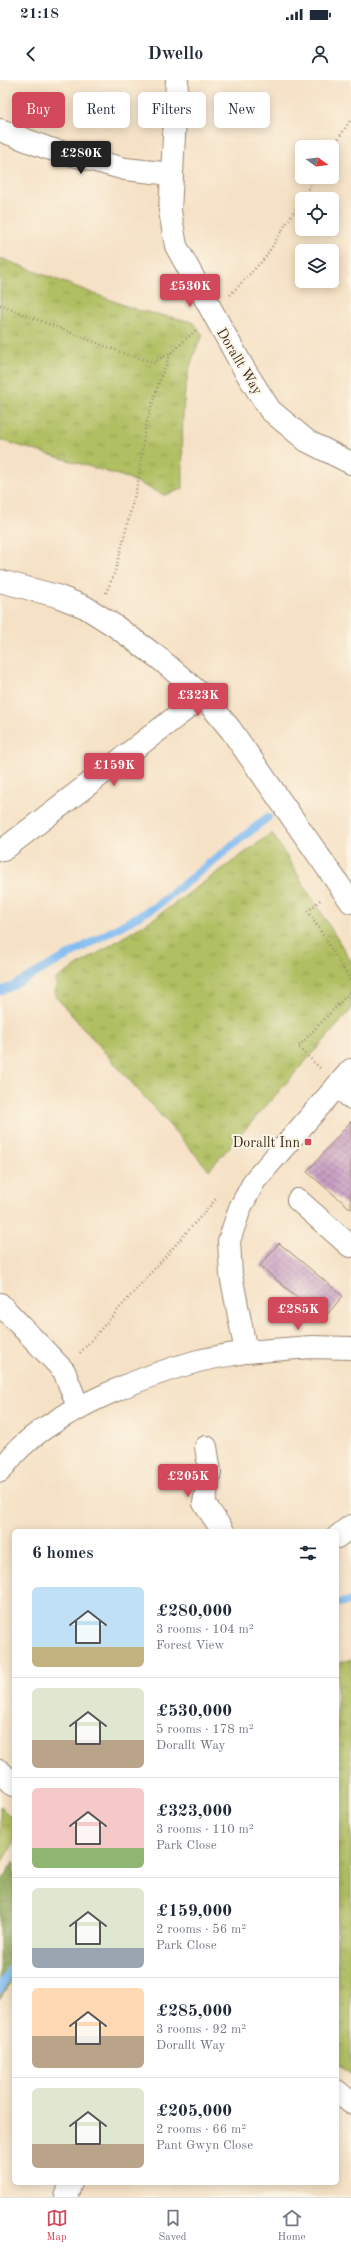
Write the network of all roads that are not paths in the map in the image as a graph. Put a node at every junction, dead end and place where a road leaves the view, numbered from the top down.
1 (177, 80) edge
2 (0, 130) edge
3 (172, 174) junction
4 (351, 464) edge
5 (0, 581) edge
6 (203, 696) junction
7 (3, 850) dead end
8 (351, 902) edge
9 (351, 1070) edge
10 (344, 1092) edge
11 (298, 1200) dead end
12 (351, 1245) edge
13 (0, 1304) edge
14 (351, 1348) edge
15 (246, 1352) junction
16 (79, 1409) junction
17 (206, 1446) dead end
18 (0, 1471) edge
19 (351, 1526) edge
20 (222, 1529) edge
21 (339, 1535) edge
22 (0, 1771) edge
23 (12, 1783) edge
24 (339, 2093) edge
25 (351, 2103) edge
26 (70, 2185) edge
27 (66, 2197) edge

1 - 3 street, Dorallt Way
2 - 3 street
3 - 4 street, Dorallt Way
5 - 6 street
6 - 7 street
6 - 8 street
9 - 10 street
10 - 15 street
11 - 12 street
13 - 16 street
14 - 15 street
15 - 16 street
16 - 18 street
17 - 20 street
19 - 21 street
22 - 23 street
24 - 25 street
26 - 27 street

